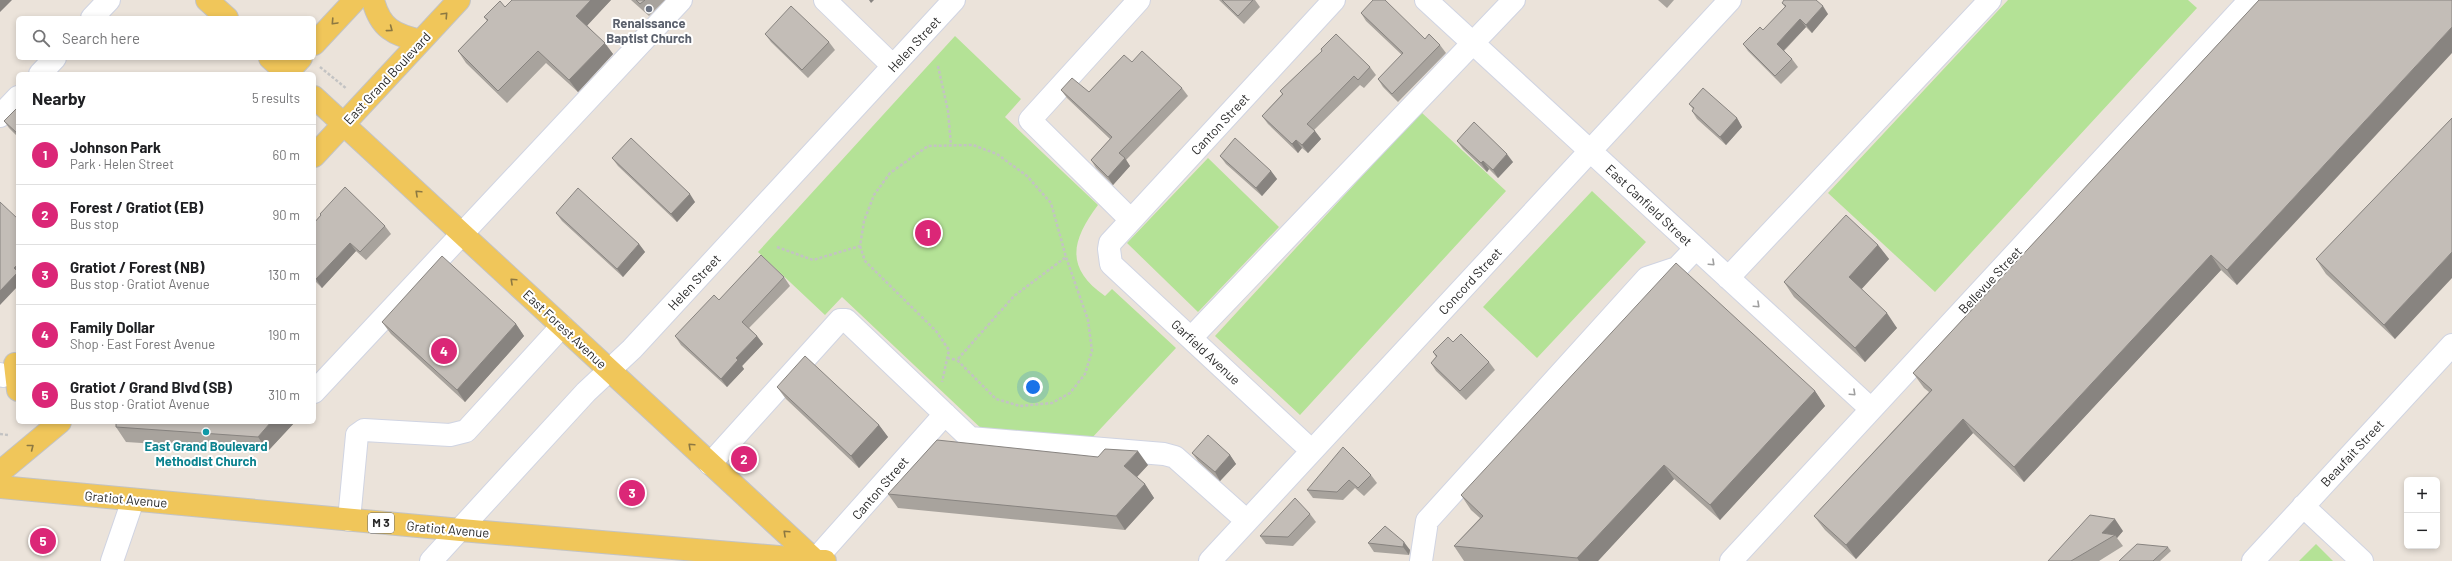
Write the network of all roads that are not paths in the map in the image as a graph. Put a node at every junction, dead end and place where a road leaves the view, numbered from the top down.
1 (109, 0) edge
2 (207, 0) edge
3 (355, 0) edge
4 (373, 0) edge
5 (459, 0) edge
6 (681, 0) edge
7 (825, 0) edge
8 (954, 0) edge
9 (1139, 0) edge
10 (1334, 0) edge
11 (1426, 0) edge
12 (1514, 0) edge
13 (1730, 0) edge
14 (1990, 0) edge
15 (2250, 0) edge
16 (94, 16) edge
17 (225, 16) edge
18 (421, 41) junction
19 (316, 42) edge
20 (1474, 44) junction
21 (53, 60) edge
22 (275, 60) edge
23 (893, 66) junction
24 (296, 69) edge
25 (42, 72) edge
26 (16, 99) edge
27 (316, 99) edge
28 (0, 116) edge
29 (344, 124) junction
30 (1590, 151) junction
31 (316, 154) edge
32 (1131, 220) junction
33 (463, 235) junction
34 (1696, 248) junction
35 (1109, 249) joint
36 (1728, 278) junction
37 (562, 326) junction
38 (1191, 338) junction
39 (2452, 345) edge
40 (610, 371) junction
41 (316, 390) edge
42 (1871, 409) junction
43 (945, 414) junction
44 (57, 424) edge
45 (1312, 451) junction
46 (710, 464) junction
47 (0, 472) edge
48 (0, 487) edge
49 (133, 500) junction
50 (2303, 506) junction
51 (349, 520) junction
52 (1247, 521) junction
53 (460, 530) junction
54 (112, 561) edge
55 (430, 561) edge
56 (817, 561) edge
57 (1210, 561) edge
58 (1421, 561) edge
59 (1731, 561) edge
60 (2253, 561) edge
61 (2362, 561) edge

1 - 16 street
2 - 17 main road
3 -> 19 main road
4 -> 18 main road
18 -> 5 main road, East Grand Boulevard
6 - 33 street
7 - 23 street
8 - 23 street, Helen Street
9 - 32 street
10 - 32 street, Canton Street
11 - 20 street, East Canfield Street
12 - 20 street
13 - 30 street, Concord Street
14 - 36 street
15 - 42 street, Bellevue Street
18 - 29 main road, East Grand Boulevard
20 - 30 street, East Canfield Street
20 - 38 street
21 - 25 street
22 - 24 main road
23 - 40 street, Helen Street
26 - 28 street
27 - 29 main road, East Forest Avenue
29 - 31 main road, East Grand Boulevard
33 -> 29 main road, East Forest Avenue
30 - 34 street, East Canfield Street
30 - 45 street, Concord Street
32 - 35 street, Canton Street
37 -> 33 main road, East Forest Avenue
33 - 41 street
34 -> 36 street, East Canfield Street
34 - 58 street
35 - 38 street, Garfield Avenue
36 -> 42 street, East Canfield Street
37 - 40 main road, East Forest Avenue
37 - 51 street
38 - 45 street, Garfield Avenue
39 - 50 street, Beaufait Street
46 -> 40 main road, East Forest Avenue
40 - 53 street, Helen Street
42 - 59 street, Bellevue Street
43 - 46 street
43 - 52 street
43 - 56 street, Canton Street
47 -> 44 main road
45 - 52 street, Concord Street
56 -> 46 main road, East Forest Avenue
48 - 49 main road, Gratiot Avenue / M 3
49 - 51 main road, Gratiot Avenue / M 3
49 - 54 street
50 - 60 street, Beaufait Street
50 - 61 street
51 - 53 main road, Gratiot Avenue / M 3
52 - 57 street, Concord Street
53 - 55 street, Helen Street
53 - 56 main road, Gratiot Avenue / M 3

